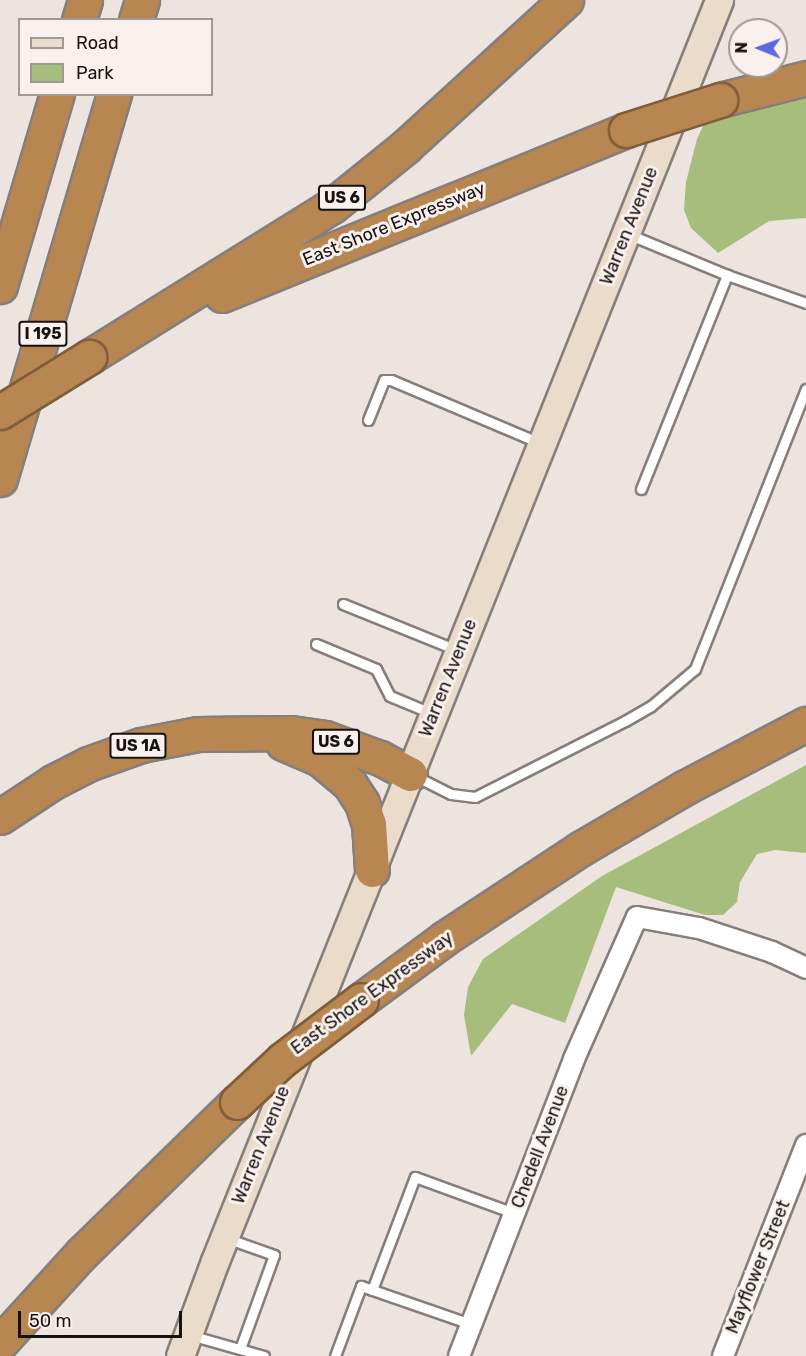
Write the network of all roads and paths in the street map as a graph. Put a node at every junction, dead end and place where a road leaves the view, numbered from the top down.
1 (85, 0) edge
2 (142, 0) edge
3 (566, 0) edge
4 (719, 0) edge
5 (80, 18) edge
6 (137, 18) edge
7 (806, 78) edge
8 (56, 96) edge
9 (113, 96) edge
10 (626, 233) junction
11 (727, 276) junction
12 (0, 286) edge
13 (806, 303) edge
14 (89, 357) junction
15 (806, 389) edge
16 (0, 412) edge
17 (368, 420) dead end
18 (542, 444) junction
19 (0, 478) edge
20 (641, 489) dead end
21 (343, 604) dead end
22 (316, 644) dead end
23 (459, 651) junction
24 (434, 714) junction
25 (806, 724) edge
26 (256, 733) junction
27 (410, 774) junction
28 (0, 817) edge
29 (372, 870) junction
30 (806, 968) edge
31 (806, 1145) edge
32 (514, 1214) junction
33 (224, 1238) junction
34 (372, 1290) junction
35 (471, 1324) junction
36 (0, 1342) edge
37 (184, 1345) edge
38 (240, 1349) junction
39 (264, 1356) edge
40 (335, 1356) edge
41 (459, 1356) edge
42 (723, 1356) edge

1 - 5 highway
2 - 6 highway
3 - 14 highway, US 6
4 - 10 main road, Warren Avenue
7 - 14 highway, East Shore Expressway, bridge
8 - 12 highway
9 - 19 highway, I 195
10 - 11 lane
10 - 18 main road, Warren Avenue
11 - 13 lane
11 - 20 lane
14 - 16 highway, East Shore Expressway / US 6, bridge
15 - 27 lane
17 - 18 lane
18 - 23 main road, Warren Avenue
21 - 23 lane
22 - 24 lane
23 - 24 main road, Warren Avenue
24 - 27 main road, Warren Avenue
25 - 36 highway, East Shore Expressway, bridge
26 - 27 highway, US 6
26 - 28 highway, US 1A
26 - 29 highway, US 1A
27 - 29 main road, Warren Avenue
29 - 33 main road, Warren Avenue / US 1A
30 - 32 street, Chedell Avenue
31 - 42 street, Mayflower Street
32 - 34 lane
32 - 35 street, Chedell Avenue
33 - 37 main road, Warren Avenue / US 1A
33 - 38 lane
34 - 35 lane
34 - 40 lane
35 - 41 street, Chedell Avenue
37 - 38 lane
38 - 39 lane

